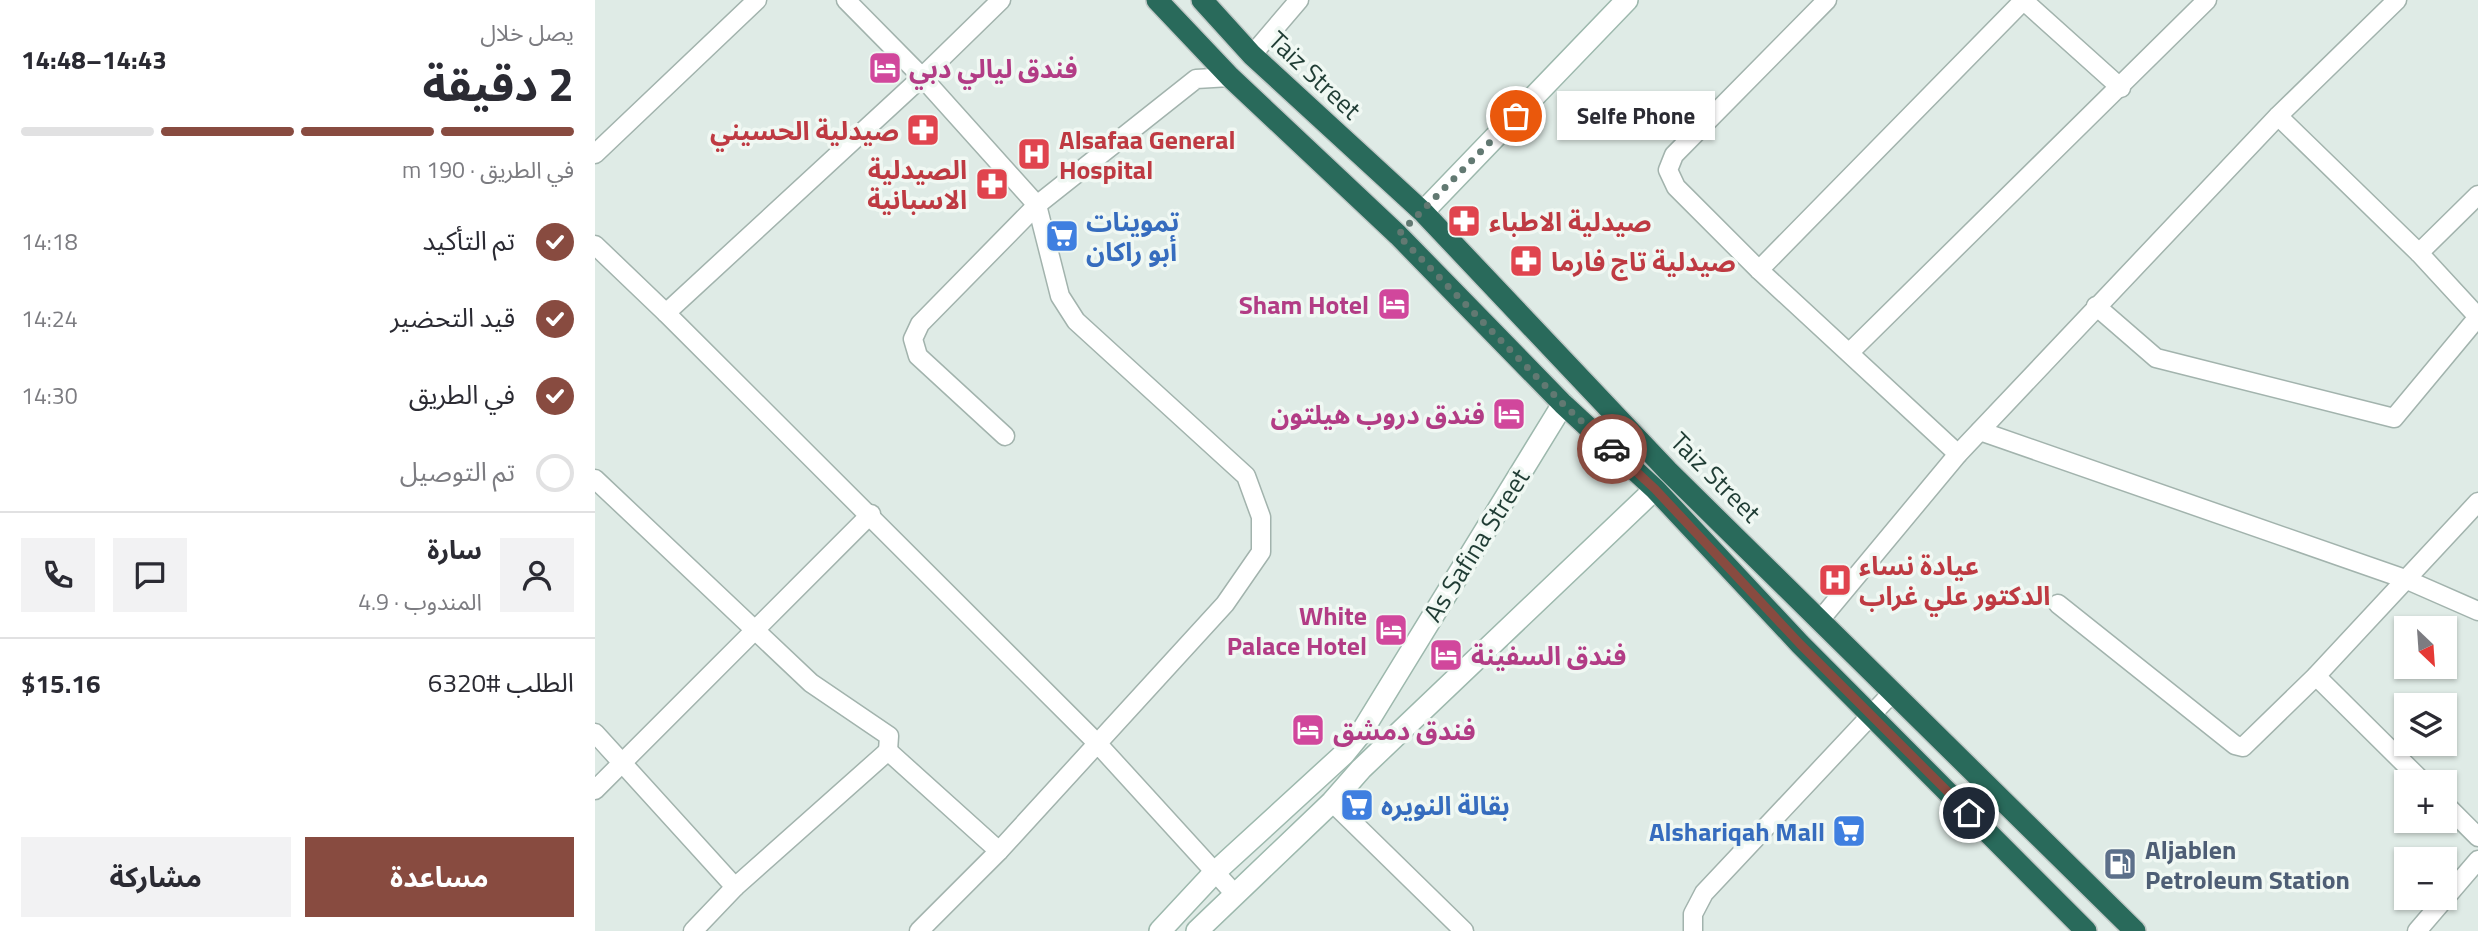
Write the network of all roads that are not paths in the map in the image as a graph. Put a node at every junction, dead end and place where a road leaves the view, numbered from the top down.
1 (757, 0) edge
2 (846, 0) edge
3 (1001, 0) edge
4 (1157, 0) edge
5 (1202, 0) edge
6 (1299, 0) edge
7 (1627, 0) edge
8 (1826, 0) edge
9 (2024, 0) edge
10 (2207, 0) edge
11 (2397, 0) edge
12 (1203, 50) junction
13 (1252, 55) junction
14 (922, 77) junction
15 (1230, 77) junction
16 (1196, 79) junction
17 (2121, 88) junction
18 (2278, 116) junction
19 (595, 154) edge
20 (2478, 195) edge
21 (1037, 205) junction
22 (1423, 212) junction
23 (1398, 235) junction
24 (595, 245) edge
25 (2419, 253) junction
26 (1759, 270) junction
27 (2096, 306) junction
28 (666, 313) junction
29 (1850, 352) junction
30 (1563, 404) junction
31 (1979, 431) junction
32 (1005, 436) dead end
33 (1958, 454) junction
34 (595, 478) edge
35 (1655, 489) junction
36 (2478, 502) edge
37 (871, 514) junction
38 (2405, 579) junction
39 (2058, 604) dead end
40 (2478, 611) edge
41 (1820, 620) junction
42 (757, 628) junction
43 (2315, 676) junction
44 (1892, 693) junction
45 (1872, 715) junction
46 (595, 733) edge
47 (1097, 743) junction
48 (888, 751) junction
49 (1344, 754) junction
50 (622, 760) junction
51 (1361, 769) junction
52 (2411, 770) edge
53 (595, 790) edge
54 (1332, 802) junction
55 (2457, 816) edge
56 (2478, 837) edge
57 (999, 851) junction
58 (2478, 860) edge
59 (1215, 873) junction
60 (735, 887) junction
61 (1234, 893) junction
62 (1455, 929) edge
63 (693, 931) edge
64 (919, 931) edge
65 (1160, 931) edge
66 (1197, 931) edge
67 (1693, 931) edge
68 (2086, 931) edge
69 (2135, 931) edge
70 (2417, 931) edge

1 - 19 street
2 - 14 street
3 - 14 street
4 - 12 highway, Taiz Street
5 - 13 highway, Taiz Street
6 - 13 street
7 - 22 street
8 - 26 street
9 - 17 street
9 - 26 street
10 - 17 street
11 - 18 street
12 - 15 highway, Taiz Street
12 - 16 street
13 - 22 highway, Taiz Street
14 - 21 street
14 - 28 street
15 - 16 street
15 - 23 highway, Taiz Street
16 - 21 street
17 - 29 street
18 - 25 street
18 - 27 street
20 - 25 street
21 - 32 street
21 - 47 street
22 - 23 highway
22 - 41 highway, Taiz Street
23 - 30 highway, Taiz Street
24 - 28 street
25 - 27 street
26 - 29 street
27 - 31 street
28 - 37 street
29 - 33 street
30 - 35 highway, Taiz Street
30 - 49 street, As Safina Street
31 - 33 street
31 - 38 street
33 - 41 street
34 - 42 street
35 - 45 highway, Taiz Street
35 - 51 street
36 - 38 street
37 - 42 street
37 - 47 street
38 - 40 street
38 - 43 street
39 - 43 street
41 - 44 highway, Taiz Street
42 - 48 street
42 - 50 street
43 - 52 street
44 - 45 street
44 - 69 highway, Taiz Street
45 - 67 street
45 - 68 highway, Taiz Street
46 - 50 street
47 - 57 street
47 - 59 street
48 - 57 street
48 - 60 street
49 - 51 street
49 - 59 street, As Safina Street
50 - 53 street
50 - 60 street
51 - 54 street
54 - 61 street
54 - 62 street
55 - 56 street
57 - 64 street
58 - 70 street
59 - 61 street
59 - 65 street, As Safina Street
60 - 63 street
61 - 66 street

